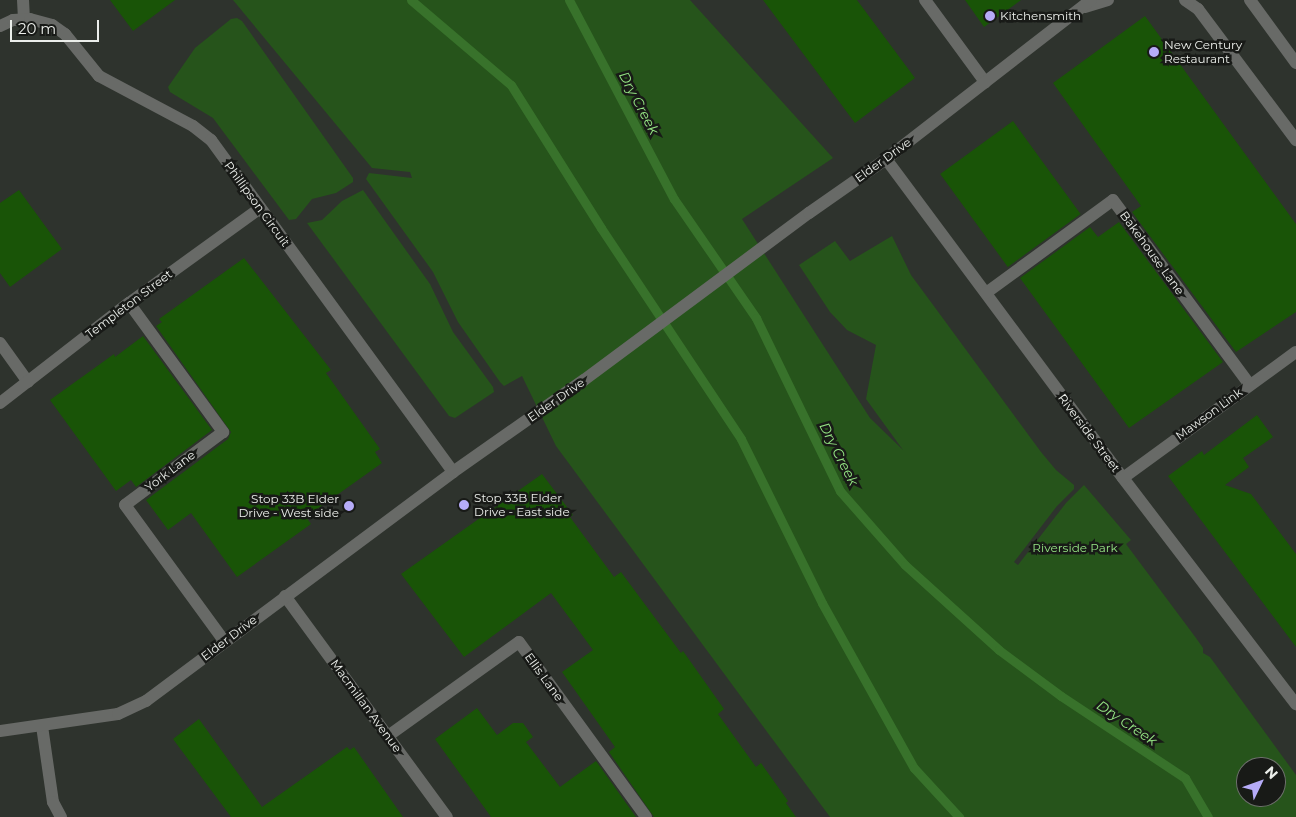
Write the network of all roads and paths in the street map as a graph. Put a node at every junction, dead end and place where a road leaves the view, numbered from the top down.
1 (23, 0) edge
2 (925, 0) edge
3 (1108, 0) edge
4 (1185, 0) edge
5 (1250, 0) edge
6 (1088, 3) edge
7 (24, 19) junction
8 (0, 26) edge
9 (1296, 63) edge
10 (985, 82) junction
11 (1296, 140) edge
12 (886, 159) junction
13 (260, 208) junction
14 (986, 293) junction
15 (129, 303) junction
16 (0, 343) edge
17 (1296, 352) edge
18 (28, 382) junction
19 (1250, 385) junction
20 (0, 403) edge
21 (453, 472) junction
22 (1123, 478) junction
23 (285, 596) junction
24 (224, 641) junction
25 (1296, 704) edge
26 (42, 726) junction
27 (0, 732) edge
28 (388, 736) junction
29 (61, 817) edge
30 (447, 817) edge
31 (646, 817) edge

1 - 7 street
2 - 10 street
3 - 6 street, Elder Drive
4 - 11 street
5 - 9 street
6 - 10 street, Elder Drive
7 - 8 street, Phillipson Circuit
7 - 13 street, Phillipson Circuit
10 - 12 street, Elder Drive
12 - 14 street, Riverside Street
12 - 21 street, Elder Drive
13 - 15 street, Templeton Street
13 - 21 street, Phillipson Circuit
14 - 19 street, Bakehouse Lane
14 - 22 street, Riverside Street
15 - 18 street, Templeton Street
15 - 24 street, York Lane
16 - 18 street
17 - 19 street, Mawson Link
18 - 20 street, Templeton Street
19 - 22 street, Mawson Link
21 - 23 street, Elder Drive
22 - 25 street, Riverside Street
23 - 24 street, Elder Drive
23 - 28 street, Macmillan Avenue
24 - 26 street, Elder Drive
26 - 27 street, Elder Drive
26 - 29 street
28 - 30 street, Macmillan Avenue
28 - 31 street, Ellis Lane

